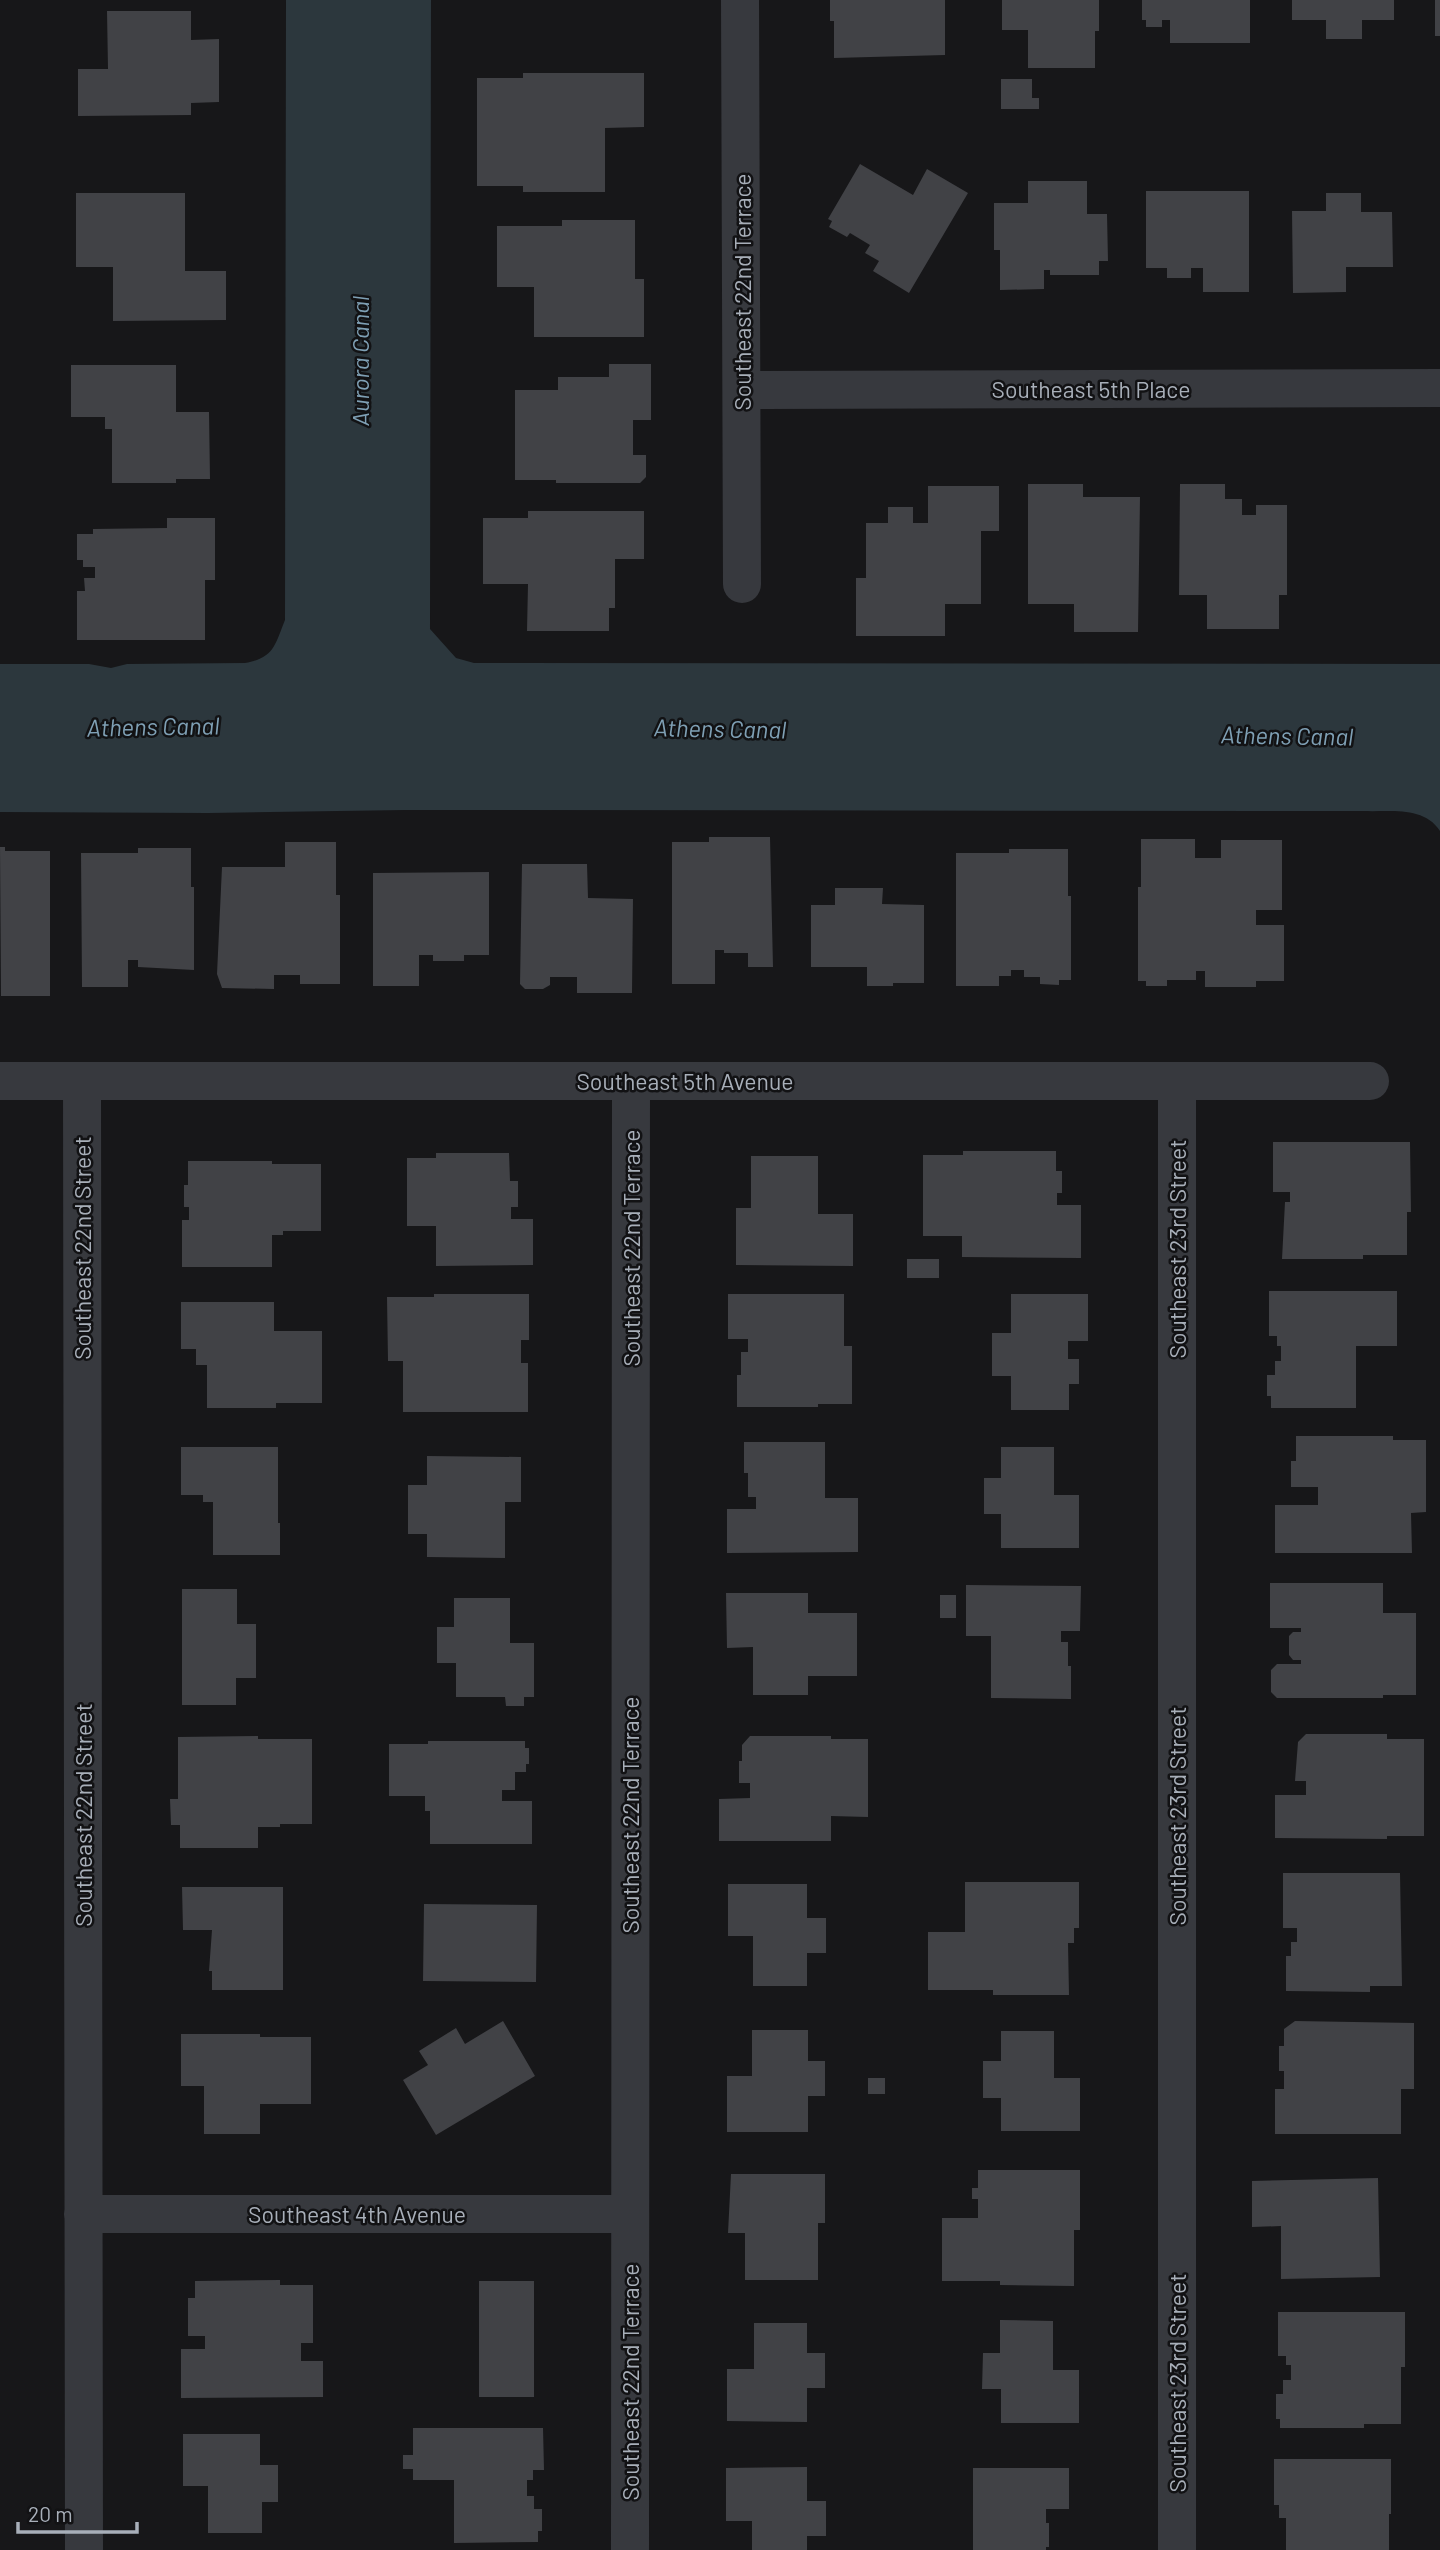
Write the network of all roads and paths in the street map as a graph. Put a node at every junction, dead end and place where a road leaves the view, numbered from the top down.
1 (740, 0) edge
2 (1440, 388) edge
3 (742, 390) junction
4 (742, 584) dead end
5 (0, 1081) edge
6 (82, 1081) junction
7 (631, 1081) junction
8 (1370, 1081) dead end
9 (1177, 1082) junction
10 (83, 2214) junction
11 (631, 2214) junction
12 (84, 2550) edge
13 (631, 2550) edge
14 (1177, 2550) edge

1 - 3 street, Southeast 22nd Terrace
2 - 3 street, Southeast 5th Place
3 - 4 street, Southeast 22nd Terrace
5 - 6 street, Southeast 5th Avenue
6 - 7 street, Southeast 5th Avenue
6 - 10 street, Southeast 22nd Street
7 - 9 street, Southeast 5th Avenue
7 - 11 street, Southeast 22nd Terrace
8 - 9 street, Southeast 5th Avenue
9 - 14 street, Southeast 23rd Street
10 - 11 street, Southeast 4th Avenue
10 - 12 street, Southeast 22nd Street
11 - 13 street, Southeast 22nd Terrace

